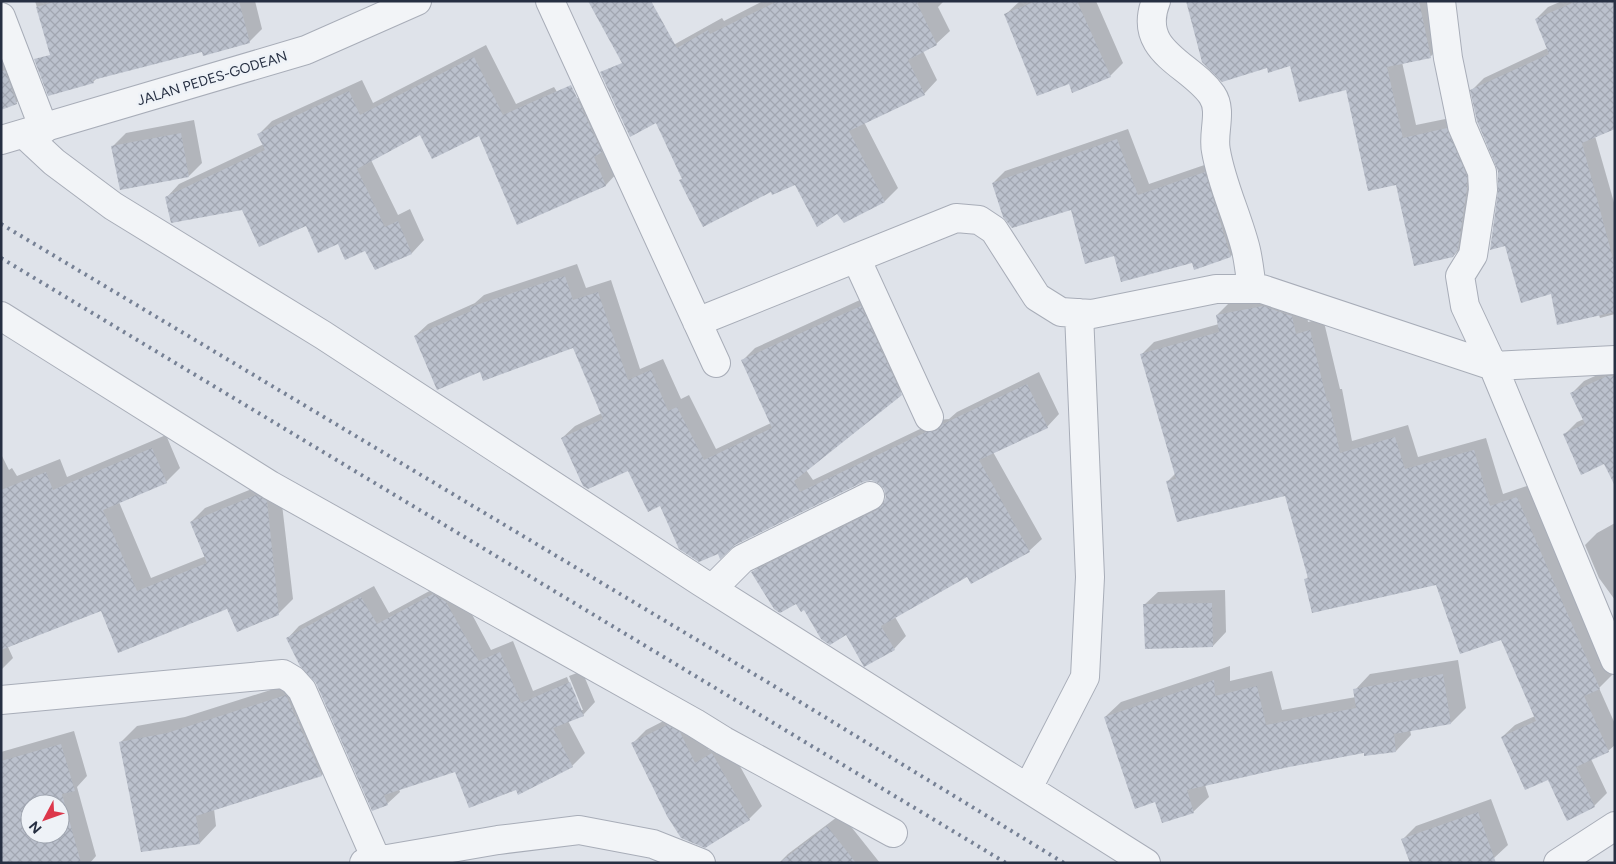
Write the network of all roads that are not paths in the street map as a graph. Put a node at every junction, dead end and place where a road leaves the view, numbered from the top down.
1 (417, 1) edge
2 (550, 1) edge
3 (1156, 1) edge
4 (1441, 1) edge
5 (1, 18) edge
6 (8, 58) edge
7 (23, 134) edge
8 (856, 258) junction
9 (1252, 288) junction
10 (1079, 313) junction
11 (1, 316) edge
12 (697, 322) junction
13 (1615, 360) edge
14 (716, 363) dead end
15 (1494, 366) junction
16 (929, 417) dead end
17 (870, 496) dead end
18 (712, 589) junction
19 (1615, 660) edge
20 (1, 700) edge
21 (1028, 788) junction
22 (1615, 826) edge
23 (893, 833) dead end
24 (370, 861) edge
25 (701, 863) edge
26 (1146, 863) edge
27 (1558, 863) edge

1 - 7 street, JALAN PEDES-GODEAN
2 - 12 street
3 - 9 street
4 - 15 street
5 - 6 street
6 - 7 street
7 - 18 street
8 - 10 street
8 - 12 street
8 - 16 street
9 - 10 street
9 - 15 street
10 - 21 street
11 - 23 street
12 - 14 street
13 - 15 street
15 - 19 street
17 - 18 street
18 - 21 street
20 - 24 street
21 - 26 street
22 - 27 street
24 - 25 street

